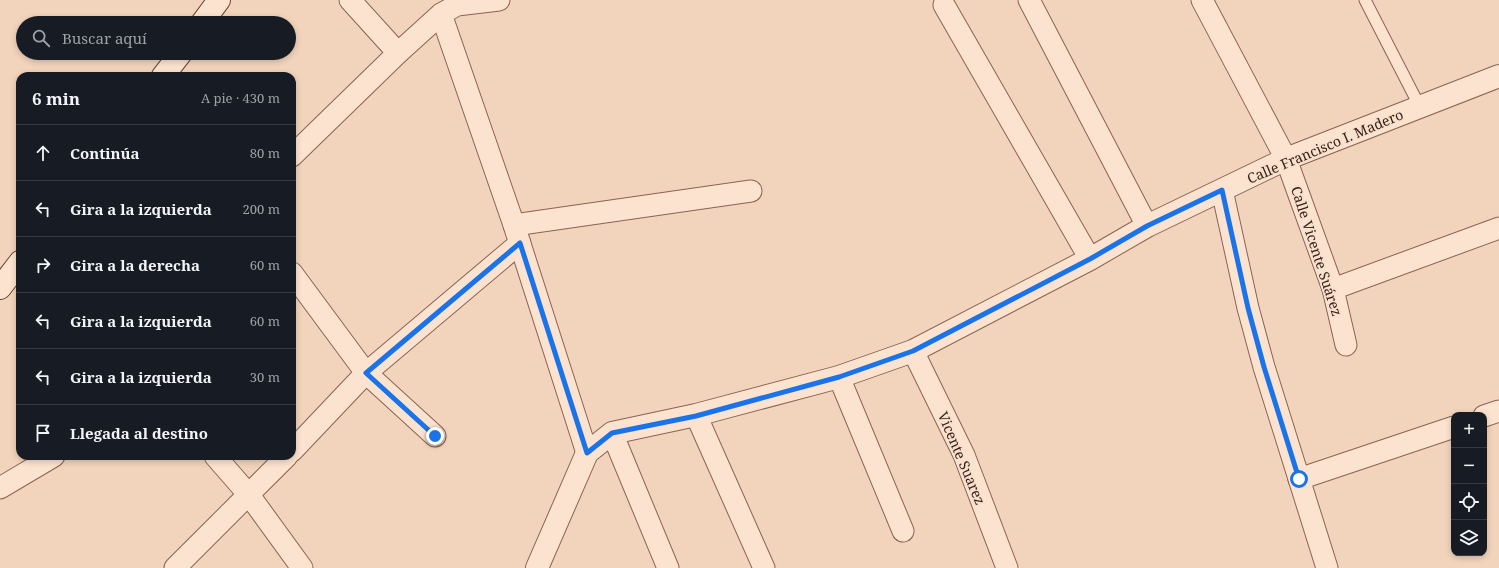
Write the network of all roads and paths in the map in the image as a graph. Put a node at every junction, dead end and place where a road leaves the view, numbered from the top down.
1 (219, 0) edge
2 (350, 0) edge
3 (499, 0) edge
4 (1029, 0) edge
5 (1202, 0) edge
6 (1365, 0) edge
7 (944, 5) dead end
8 (442, 14) junction
9 (207, 16) edge
10 (398, 53) junction
11 (176, 60) edge
12 (166, 72) edge
13 (1499, 76) edge
14 (1420, 106) junction
15 (296, 152) edge
16 (1286, 159) junction
17 (1222, 190) junction
18 (750, 191) dead end
19 (1147, 226) junction
20 (1499, 228) edge
21 (517, 234) junction
22 (1090, 259) junction
23 (16, 267) edge
24 (296, 278) edge
25 (0, 288) edge
26 (1333, 289) junction
27 (1346, 345) dead end
28 (913, 351) junction
29 (366, 373) junction
30 (839, 377) junction
31 (1499, 411) edge
32 (1487, 415) edge
33 (696, 416) junction
34 (1451, 428) edge
35 (612, 433) junction
36 (435, 436) dead end
37 (296, 447) edge
38 (587, 453) junction
39 (47, 460) edge
40 (218, 460) edge
41 (283, 460) edge
42 (1299, 479) junction
43 (0, 488) edge
44 (249, 495) junction
45 (903, 531) dead end
46 (175, 568) edge
47 (302, 568) edge
48 (537, 568) edge
49 (668, 568) edge
50 (764, 568) edge
51 (1007, 568) edge
52 (1327, 568) edge

1 - 9 street
2 - 10 street
3 - 8 street
4 - 19 street
5 - 16 street, Calle Vicente Suárez
6 - 14 lane
7 - 22 street
8 - 10 street
8 - 21 street
10 - 15 street
11 - 12 street
13 - 14 street, Calle Francisco I. Madero
14 - 16 street, Calle Francisco I. Madero
16 - 17 street, Calle Francisco I. Madero
16 - 26 street, Calle Vicente Suárez
17 - 19 street, Calle Francisco I. Madero
17 - 42 street
18 - 21 street
19 - 22 street, Calle Francisco I. Madero
20 - 26 street
21 - 29 street
21 - 38 street
22 - 28 street, Calle Francisco I. Madero
23 - 25 street
24 - 29 street
26 - 27 street, Calle Vicente Suárez
28 - 30 street, Calle Francisco I. Madero
28 - 51 street, Vicente Suarez
29 - 36 street
29 - 37 street
30 - 33 street, Calle Francisco I. Madero
30 - 45 street
31 - 32 street
33 - 35 street, Calle Francisco I. Madero
33 - 50 street
34 - 42 street
35 - 38 street, Calle Francisco I. Madero
35 - 49 street
38 - 48 street, Calle Francisco I. Madero
39 - 43 street
40 - 44 street
41 - 44 street
42 - 52 street
44 - 46 street
44 - 47 street

